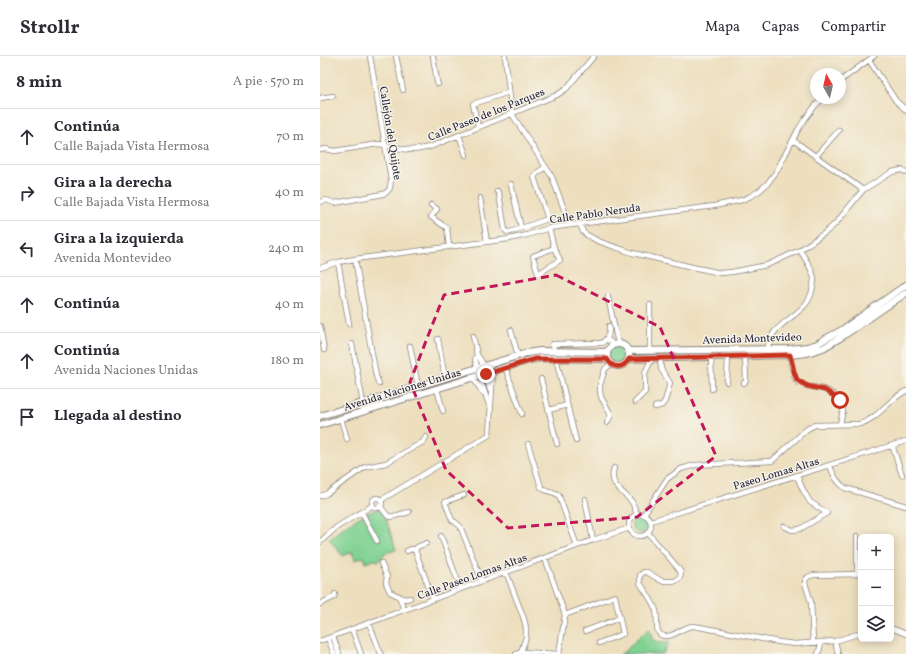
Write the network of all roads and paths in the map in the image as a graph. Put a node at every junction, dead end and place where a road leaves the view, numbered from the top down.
1 (370, 56) edge
2 (396, 56) edge
3 (433, 56) edge
4 (505, 56) edge
5 (594, 56) edge
6 (874, 56) edge
7 (869, 60) junction
8 (846, 77) edge
9 (438, 84) dead end
10 (403, 90) dead end
11 (509, 92) junction
12 (333, 96) dead end
13 (320, 98) edge
14 (817, 104) edge
15 (906, 110) edge
16 (512, 114) junction
17 (478, 127) junction
18 (839, 130) dead end
19 (459, 135) junction
20 (793, 140) junction
21 (385, 144) junction
22 (320, 150) edge
23 (466, 155) dead end
24 (816, 156) junction
25 (546, 167) junction
26 (906, 172) edge
27 (511, 184) dead end
28 (863, 190) junction
29 (497, 191) dead end
30 (480, 198) dead end
31 (320, 202) edge
32 (431, 205) dead end
33 (580, 224) junction
34 (570, 225) junction
35 (521, 228) junction
36 (549, 228) junction
37 (487, 242) junction
38 (449, 247) junction
39 (554, 248) junction
40 (800, 250) junction
41 (355, 259) junction
42 (338, 262) junction
43 (320, 268) edge
44 (906, 285) edge
45 (906, 293) edge
46 (608, 297) dead end
47 (890, 300) junction
48 (650, 305) dead end
49 (349, 324) dead end
50 (320, 326) edge
51 (608, 326) dead end
52 (511, 330) dead end
53 (473, 336) dead end
54 (438, 339) dead end
55 (606, 339) junction
56 (352, 344) dead end
57 (617, 344) junction
58 (410, 346) dead end
59 (324, 350) dead end
60 (650, 350) junction
61 (554, 351) junction
62 (628, 351) junction
63 (607, 352) junction
64 (768, 352) junction
65 (789, 352) junction
66 (518, 356) junction
67 (711, 356) junction
68 (728, 356) junction
69 (745, 356) junction
70 (556, 358) junction
71 (652, 358) junction
72 (660, 358) junction
73 (629, 359) junction
74 (609, 362) junction
75 (480, 367) junction
76 (506, 368) junction
77 (492, 372) junction
78 (479, 376) junction
79 (444, 378) junction
80 (541, 379) dead end
81 (727, 382) dead end
82 (744, 383) dead end
83 (379, 384) dead end
84 (418, 386) junction
85 (712, 388) dead end
86 (437, 389) junction
87 (906, 391) edge
88 (491, 393) junction
89 (635, 402) dead end
90 (363, 403) junction
91 (567, 405) junction
92 (655, 407) dead end
93 (490, 409) junction
94 (549, 410) junction
95 (443, 411) dead end
96 (522, 414) dead end
97 (320, 416) edge
98 (340, 419) junction
99 (608, 422) dead end
100 (840, 424) junction
101 (320, 425) edge
102 (426, 437) dead end
103 (348, 439) dead end
104 (906, 441) edge
105 (576, 442) dead end
106 (528, 444) dead end
107 (557, 444) dead end
108 (892, 445) junction
109 (830, 466) junction
110 (614, 468) dead end
111 (902, 475) dead end
112 (798, 476) junction
113 (464, 495) dead end
114 (320, 496) edge
115 (585, 499) dead end
116 (381, 500) junction
117 (373, 505) junction
118 (380, 506) junction
119 (906, 506) edge
120 (362, 512) junction
121 (409, 512) dead end
122 (637, 514) junction
123 (644, 514) junction
124 (651, 521) junction
125 (784, 526) dead end
126 (630, 528) junction
127 (648, 533) junction
128 (441, 536) dead end
129 (857, 536) dead end
130 (593, 540) junction
131 (377, 541) dead end
132 (320, 542) edge
133 (426, 543) dead end
134 (577, 546) junction
135 (407, 550) dead end
136 (415, 550) junction
137 (545, 558) junction
138 (381, 563) dead end
139 (859, 570) edge
140 (506, 572) junction
141 (858, 574) edge
142 (482, 582) junction
143 (461, 589) junction
144 (335, 594) dead end
145 (399, 596) junction
146 (410, 598) dead end
147 (433, 600) junction
148 (320, 604) edge
149 (404, 610) junction
150 (565, 615) junction
151 (620, 618) junction
152 (369, 623) junction
153 (352, 629) junction
154 (894, 629) edge
155 (585, 631) dead end
156 (858, 634) edge
157 (906, 634) edge
158 (330, 637) junction
159 (320, 641) edge
160 (835, 641) junction
161 (813, 642) junction
162 (821, 642) junction
163 (599, 643) dead end
164 (521, 652) junction
165 (334, 654) edge
166 (339, 654) edge
167 (361, 654) edge
168 (381, 654) edge
169 (516, 654) edge
170 (559, 654) edge
171 (818, 654) edge
172 (838, 654) edge

1 - 21 street, Callejón del Quijote
2 - 10 street
3 - 9 street
4 - 11 street
5 - 16 street, Calle Paseo de los Parques
6 - 7 street
7 - 8 street
7 - 15 street
11 - 16 street
11 - 17 street
12 - 13 street
14 - 20 street, Calle Pablo Neruda
16 - 17 street, Calle Paseo de los Parques
16 - 25 street
17 - 19 street, Calle Paseo de los Parques
18 - 24 street
19 - 21 street, Calle Paseo de los Parques
19 - 23 street
20 - 24 street
20 - 33 street, Calle Pablo Neruda
21 - 22 street, Calle Paseo de los Parques
21 - 31 street, Callejón del Quijote
24 - 28 street
25 - 34 street
25 - 35 street
26 - 28 street
27 - 35 street
28 - 40 street
29 - 35 street
30 - 37 street
32 - 38 street
33 - 34 street, Calle Pablo Neruda
33 - 40 street
34 - 36 street, Calle Pablo Neruda
36 - 37 street, Calle Pablo Neruda
36 - 39 street
37 - 38 street, Calle Pablo Neruda
38 - 41 street, Calle Pablo Neruda
39 - 39 street
40 - 64 street
41 - 42 street, Calle Pablo Neruda
41 - 83 street
42 - 43 street, Calle Pablo Neruda
42 - 49 street
44 - 47 street, Avenida Montevideo
45 - 47 street, Avenida Montevideo
46 - 57 street
47 - 65 street, Avenida Montevideo
48 - 60 street
50 - 59 street
51 - 55 street
52 - 66 street
53 - 75 street
54 - 79 street
55 - 57 street
55 - 61 street
56 - 90 street
57 - 62 street
57 - 63 street
58 - 84 street
60 - 62 street, Avenida Montevideo
60 - 64 street, Avenida Montevideo
61 - 63 street, Avenida Naciones Unidas
61 - 66 street, Avenida Naciones Unidas
62 - 73 street
63 - 74 street
64 - 65 street, Avenida Montevideo
64 - 69 street, Avenida Montevideo
65 - 100 street
66 - 75 street, Avenida Naciones Unidas
67 - 68 street, Avenida Montevideo
67 - 72 street, Avenida Montevideo
67 - 85 street
68 - 69 street, Avenida Montevideo
68 - 81 street
69 - 82 street
70 - 74 street, Avenida Naciones Unidas
70 - 76 street, Avenida Naciones Unidas
70 - 91 street
71 - 72 street, Avenida Montevideo
71 - 73 street, Avenida Montevideo
71 - 89 street
72 - 92 street
73 - 74 street
74 - 99 street
75 - 78 street
75 - 79 street, Avenida Naciones Unidas
76 - 77 street, Avenida Naciones Unidas
76 - 96 street
77 - 78 street, Avenida Naciones Unidas
77 - 88 street
78 - 86 street, Avenida Naciones Unidas
78 - 88 street
78 - 93 street
79 - 84 street, Avenida Naciones Unidas
80 - 94 street
84 - 90 street, Avenida Naciones Unidas
86 - 95 street
86 - 98 street, Avenida Naciones Unidas
87 - 100 street
88 - 93 street
90 - 97 street, Avenida Naciones Unidas
91 - 94 street
91 - 105 street
93 - 116 street
94 - 107 street
98 - 101 street, Avenida Naciones Unidas
98 - 103 street
100 - 123 street
102 - 114 street
104 - 108 street, Paseo Lomas Altas
106 - 134 street
108 - 109 street, Paseo Lomas Altas
108 - 111 street
109 - 112 street, Paseo Lomas Altas
109 - 119 street
110 - 122 street
112 - 124 street, Paseo Lomas Altas
112 - 125 street
113 - 142 street
115 - 130 street
116 - 117 street
116 - 118 street
117 - 118 street
117 - 120 street
118 - 121 street
120 - 131 street
120 - 132 street
122 - 123 street
122 - 126 street
123 - 124 street
124 - 127 street
126 - 127 street
126 - 130 street, Calle Paseo Lomas Altas
127 - 161 street
128 - 143 street
129 - 139 street
130 - 134 street, Calle Paseo Lomas Altas
133 - 136 street
134 - 137 street, Calle Paseo Lomas Altas
135 - 136 street
136 - 147 street
137 - 140 street, Calle Paseo Lomas Altas
137 - 150 street
138 - 145 street
140 - 142 street, Calle Paseo Lomas Altas
140 - 164 street
141 - 161 street
142 - 143 street, Calle Paseo Lomas Altas
143 - 147 street, Calle Paseo Lomas Altas
144 - 148 street
145 - 146 street
145 - 149 street
147 - 149 street, Calle Paseo Lomas Altas
149 - 152 street, Calle Paseo Lomas Altas
150 - 151 street
150 - 170 street
151 - 155 street
151 - 163 street
152 - 153 street, Calle Paseo Lomas Altas
152 - 168 street
153 - 158 street, Calle Paseo Lomas Altas
153 - 167 street
154 - 157 street
156 - 160 street
158 - 159 street, Calle Paseo Lomas Altas
158 - 165 street
158 - 166 street
160 - 162 street
160 - 172 street
161 - 162 street
162 - 171 street
164 - 169 street
164 - 170 street

